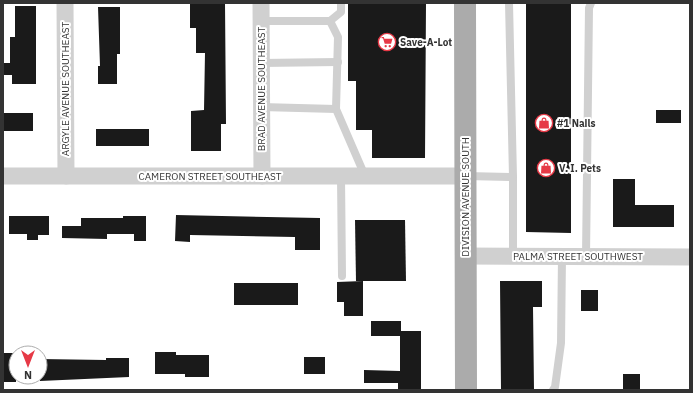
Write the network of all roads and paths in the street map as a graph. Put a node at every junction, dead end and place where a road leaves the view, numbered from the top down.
1 (65, 3) edge
2 (261, 3) edge
3 (341, 3) edge
4 (465, 3) edge
5 (509, 3) edge
6 (591, 3) edge
7 (261, 21) junction
8 (330, 21) junction
9 (338, 62) junction
10 (261, 63) junction
11 (261, 107) junction
12 (336, 109) junction
13 (3, 176) edge
14 (66, 176) junction
15 (262, 176) junction
16 (341, 176) junction
17 (365, 176) junction
18 (465, 176) junction
19 (513, 177) junction
20 (465, 256) junction
21 (513, 256) junction
22 (562, 256) junction
23 (586, 256) junction
24 (690, 257) edge
25 (342, 276) dead end
26 (466, 390) edge
27 (553, 390) edge

1 - 14 street, ARGYLE AVENUE SOUTHEAST
2 - 7 street, BRAD AVENUE SOUTHEAST
3 - 8 lane
4 - 18 main road, DIVISION AVENUE SOUTH
5 - 19 lane
6 - 23 lane
7 - 8 lane
7 - 10 street, BRAD AVENUE SOUTHEAST
8 - 9 lane
9 - 10 lane
9 - 12 lane
10 - 11 street, BRAD AVENUE SOUTHEAST
11 - 12 lane
11 - 15 street, BRAD AVENUE SOUTHEAST
12 - 17 lane
13 - 14 street, CAMERON STREET SOUTHEAST
14 - 15 street, CAMERON STREET SOUTHEAST
15 - 16 street, CAMERON STREET SOUTHEAST
16 - 17 street, CAMERON STREET SOUTHEAST
16 - 25 lane
17 - 18 street, CAMERON STREET SOUTHEAST
18 - 19 lane
18 - 20 main road, DIVISION AVENUE SOUTH
19 - 21 lane
20 - 21 street, PALMA STREET SOUTHWEST
20 - 26 main road, DIVISION AVENUE SOUTH
21 - 22 street, PALMA STREET SOUTHWEST
22 - 23 street, PALMA STREET SOUTHWEST
22 - 27 lane
23 - 24 street, PALMA STREET SOUTHWEST

